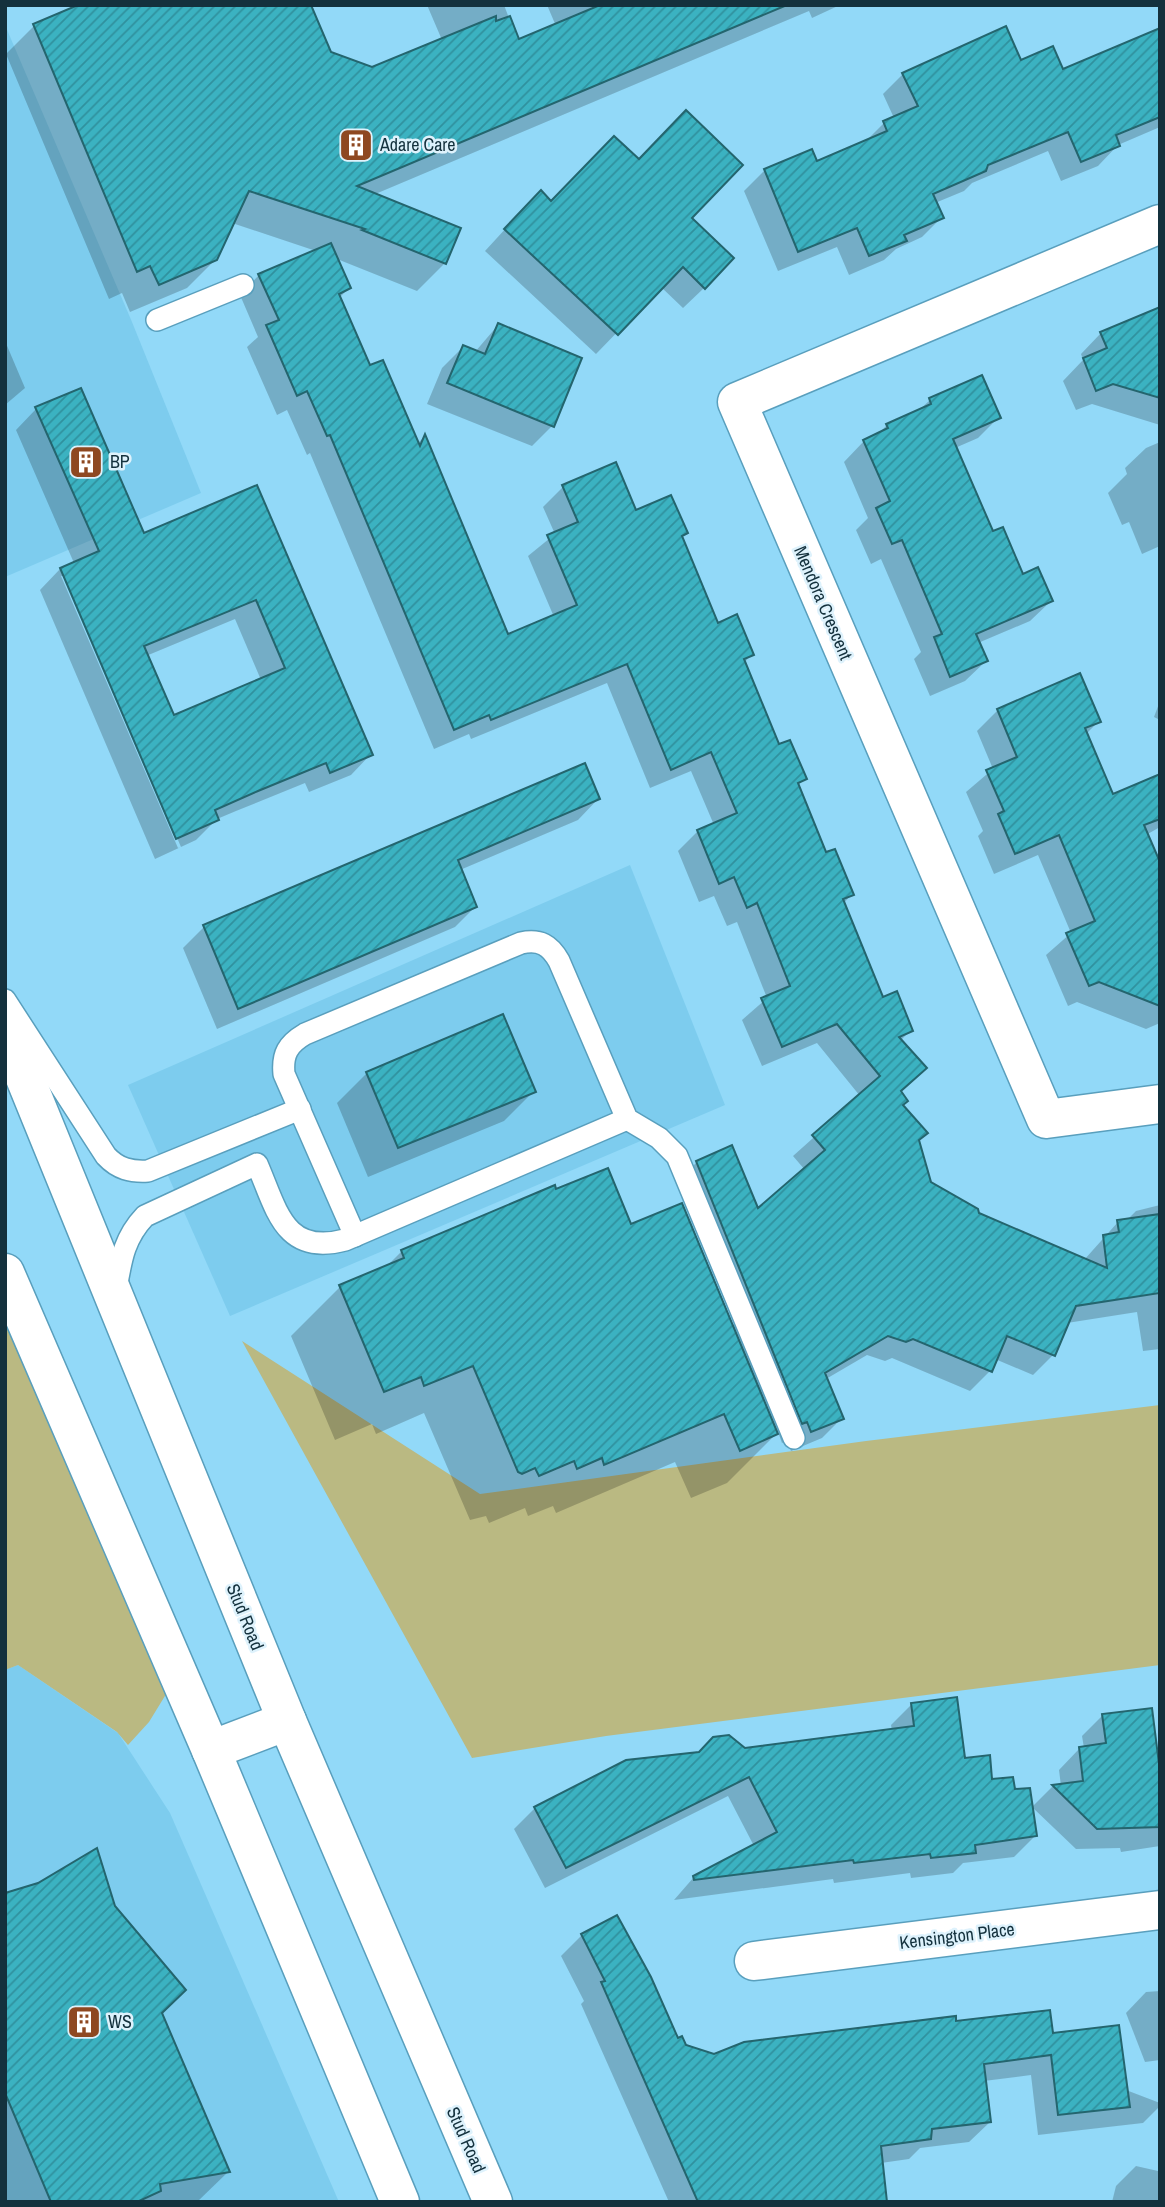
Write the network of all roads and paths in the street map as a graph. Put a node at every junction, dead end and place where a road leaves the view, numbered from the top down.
1 (1160, 224) edge
2 (243, 285) dead end
3 (157, 320) dead end
4 (5, 1000) edge
5 (5, 1029) edge
6 (1160, 1104) edge
7 (300, 1109) junction
8 (627, 1119) junction
9 (355, 1236) junction
10 (5, 1273) edge
11 (116, 1294) junction
12 (794, 1438) dead end
13 (286, 1721) junction
14 (211, 1750) junction
15 (1160, 1910) edge
16 (754, 1961) dead end
17 (400, 2202) edge
18 (493, 2202) edge

1 - 6 main road, Mendora Crescent
2 - 3 lane
4 - 7 lane
5 - 11 main road, Stud Road
7 - 8 lane
7 - 9 lane
8 - 9 lane
8 - 12 lane
9 - 11 lane
10 - 14 main road
11 - 13 main road, Stud Road
13 - 14 main road
13 - 18 main road, Stud Road
14 - 17 main road
15 - 16 main road, Kensington Place

